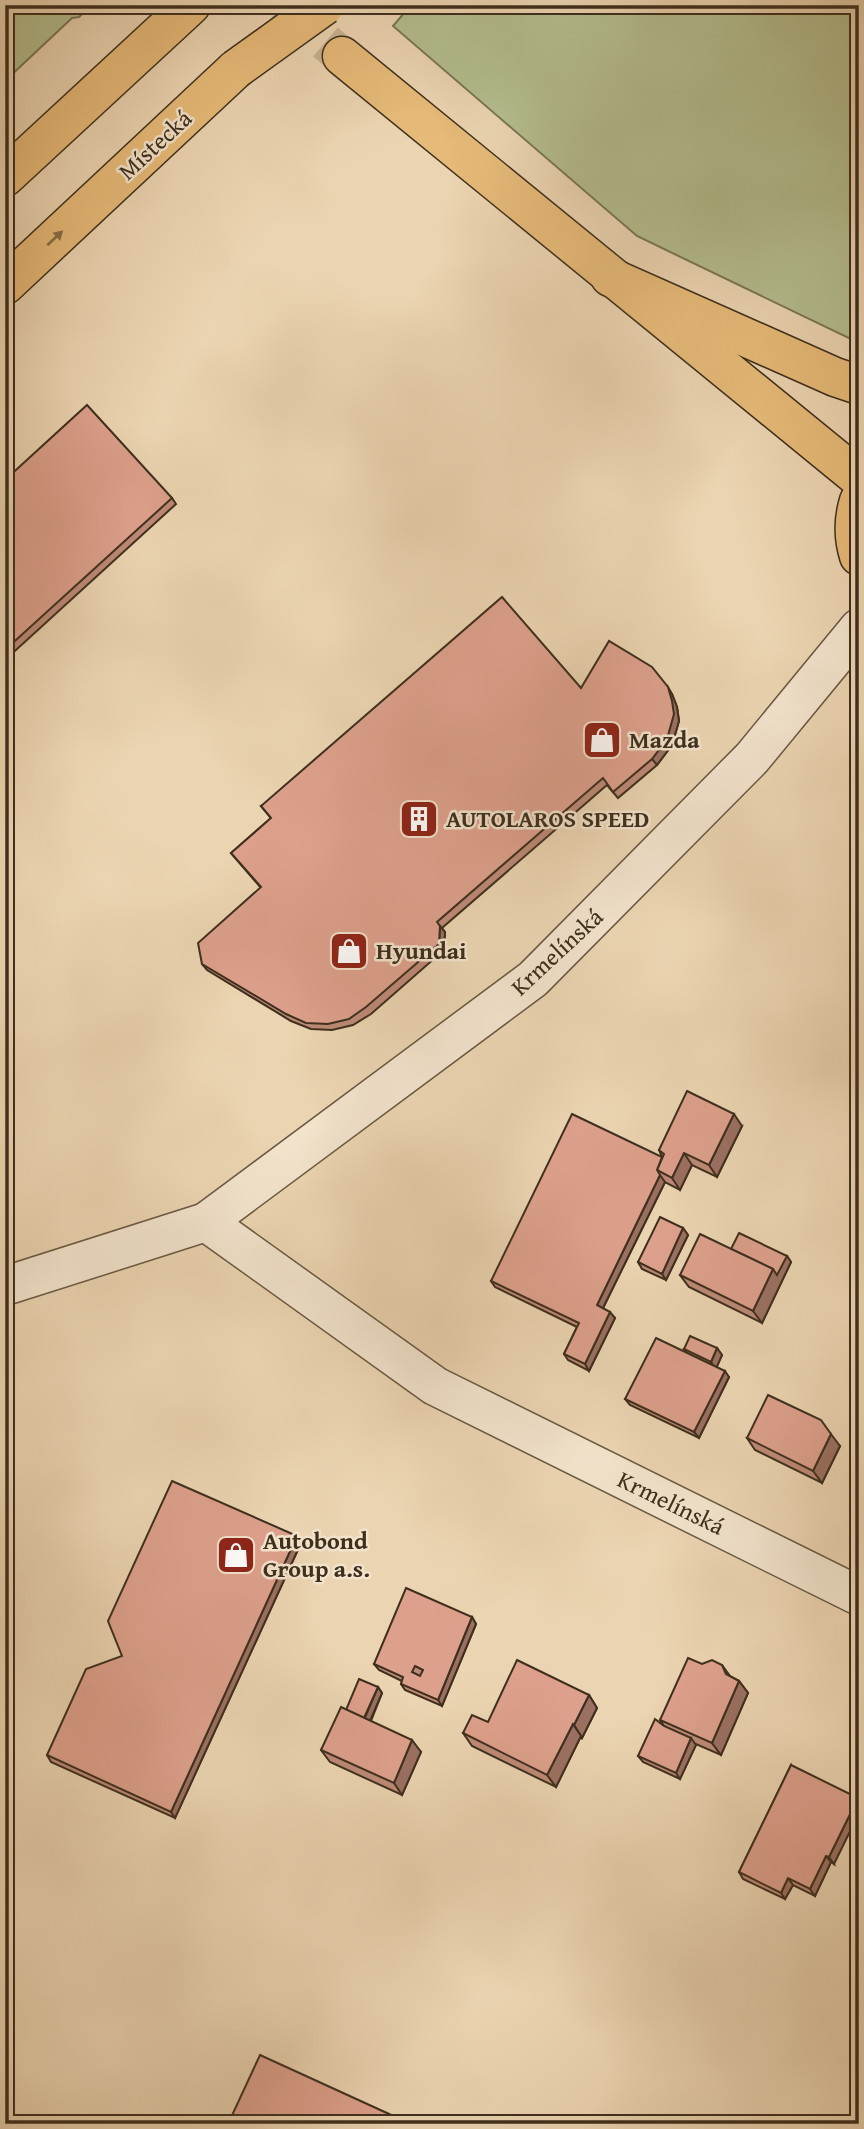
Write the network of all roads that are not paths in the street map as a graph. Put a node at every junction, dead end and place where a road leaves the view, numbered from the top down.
1 (304, 5) edge
2 (325, 5) edge
3 (175, 10) edge
4 (342, 56) tunnel mouth
5 (236, 69) junction
6 (5, 177) edge
7 (610, 277) junction
8 (5, 285) edge
9 (859, 384) edge
10 (859, 478) edge
11 (859, 501) edge
12 (859, 556) edge
13 (859, 628) edge
14 (206, 1222) junction
15 (5, 1286) edge
16 (859, 1596) edge

1 - 5 main road, Místecká, bridge
2 - 5 main road, bridge
3 - 6 main road
4 - 7 main road
8 -> 5 main road, Místecká
7 - 9 main road
7 - 10 main road
11 - 12 main road
13 - 14 street, Krmelínská
14 - 15 street, Krmelínská
14 - 16 street, Krmelínská

